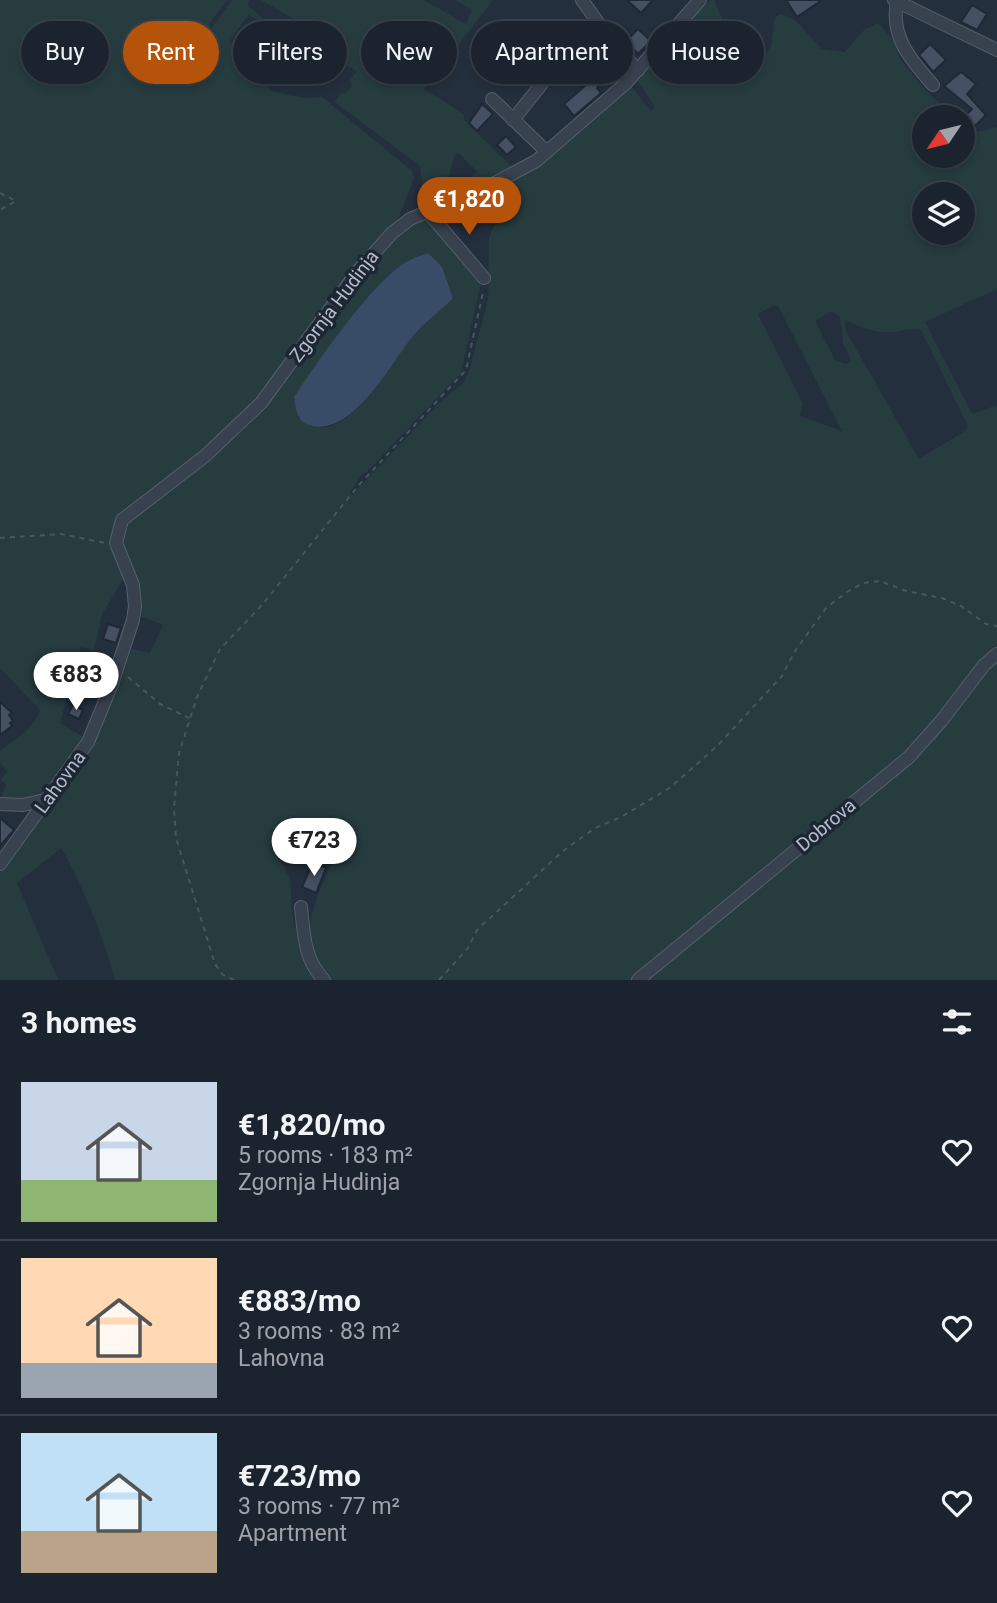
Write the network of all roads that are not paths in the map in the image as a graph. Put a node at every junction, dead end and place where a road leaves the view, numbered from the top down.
1 (582, 0) edge
2 (700, 0) edge
3 (896, 1) edge
4 (997, 50) edge
5 (638, 70) junction
6 (542, 84) edge
7 (933, 85) dead end
8 (492, 99) dead end
9 (513, 120) junction
10 (547, 152) junction
11 (427, 211) junction
12 (484, 278) road end
13 (129, 572) joint
14 (997, 654) edge
15 (92, 666) dead end
16 (112, 684) junction
17 (49, 799) junction
18 (0, 804) edge
19 (0, 864) edge
20 (301, 908) dead end
21 (324, 980) edge
22 (638, 980) edge

1 - 5 street
2 - 5 street, Zgornja Hudinja
3 - 4 street
3 - 7 street
5 - 10 street, Zgornja Hudinja
6 - 9 street
8 - 9 street
9 - 10 street
10 - 11 street, Zgornja Hudinja
11 - 12 street
11 - 13 street, Zgornja Hudinja
13 - 16 street, Lahovna
14 - 22 street, Dobrova
15 - 16 street
16 - 17 street, Lahovna
17 - 18 street
17 - 19 street, Lahovna
20 - 21 street

